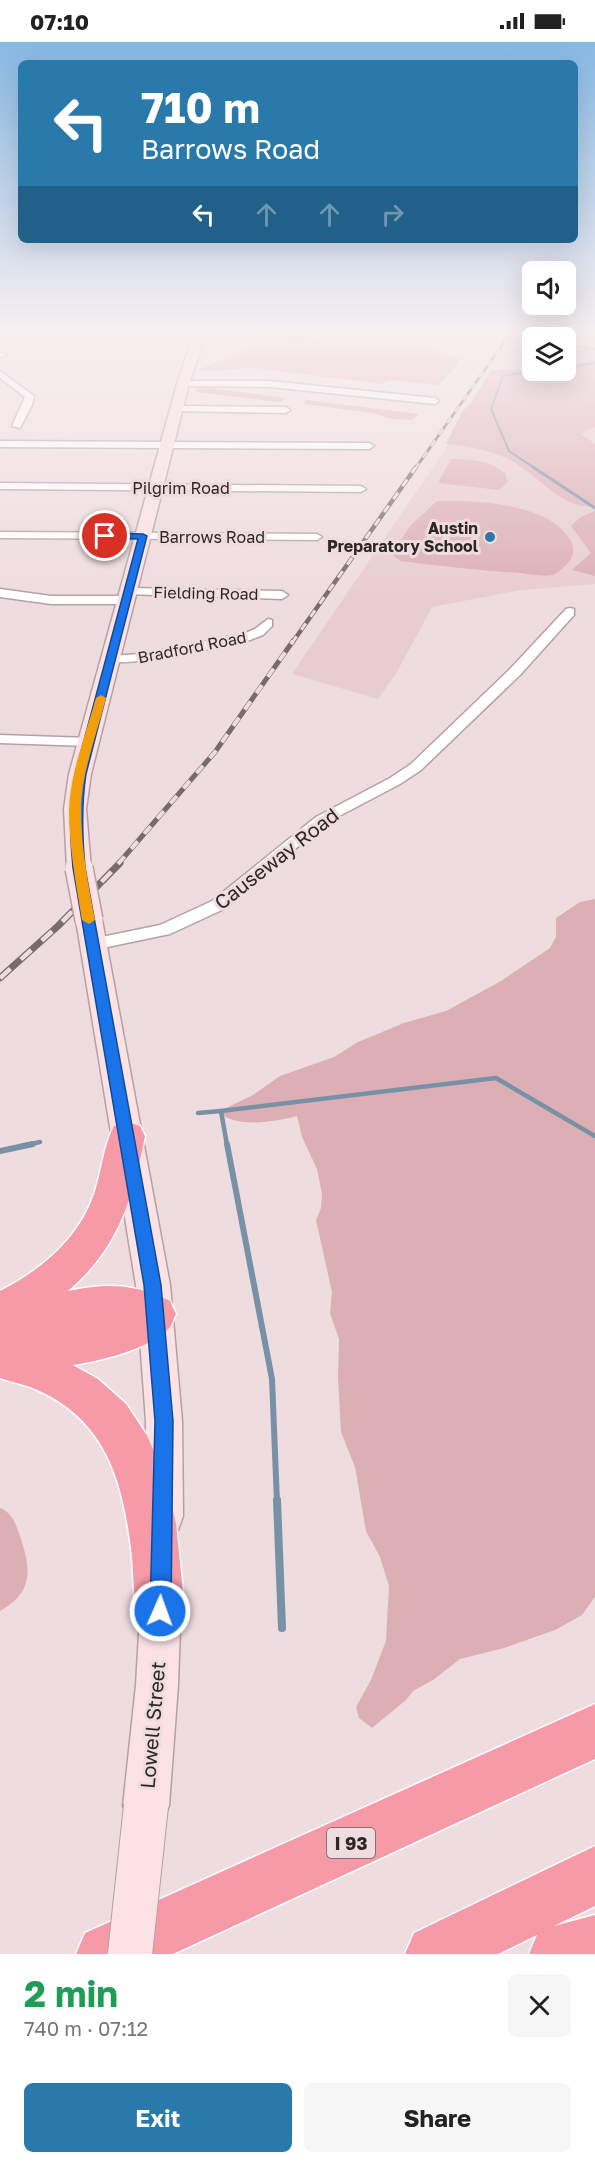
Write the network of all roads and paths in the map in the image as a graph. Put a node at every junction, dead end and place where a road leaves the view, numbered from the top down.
1 (20, 420) edge
2 (173, 420) edge
3 (17, 426) dead end
4 (0, 444) edge
5 (167, 445) junction
6 (369, 446) dead end
7 (0, 486) edge
8 (156, 487) junction
9 (361, 489) dead end
10 (0, 535) edge
11 (143, 536) junction
12 (317, 537) dead end
13 (0, 593) edge
14 (282, 595) dead end
15 (128, 596) junction
16 (570, 612) dead end
17 (268, 623) dead end
18 (112, 660) junction
19 (0, 739) edge
20 (89, 742) junction
21 (91, 932) junction
22 (127, 1136) junction
23 (0, 1311) edge
24 (155, 1314) junction
25 (0, 1325) edge
26 (0, 1356) edge
27 (160, 1611) junction
28 (595, 1731) edge
29 (595, 1875) edge
30 (595, 1945) edge
31 (106, 1954) edge
32 (130, 1954) edge
33 (435, 1954) edge
34 (559, 1954) edge

1 - 3 street
2 - 5 main road, Lowell Street
4 - 5 street
5 - 6 street
5 - 8 main road, Lowell Street
7 - 8 street, Pilgrim Road
8 - 9 street, Pilgrim Road
8 - 11 main road, Lowell Street
10 - 11 street, Barrows Road
11 - 12 street, Barrows Road
11 - 15 main road, Lowell Street
13 - 15 street, Fielding Road
14 - 15 street, Fielding Road
15 - 18 main road, Lowell Street
16 - 21 street, Causeway Road
17 - 18 street, Bradford Road
18 - 20 main road, Lowell Street
19 - 20 street
20 - 21 main road, Lowell Street, bridge
21 - 22 main road, Lowell Street
22 - 23 highway
22 - 24 main road, Lowell Street
24 - 25 highway
24 - 26 highway
24 - 27 main road, Lowell Street
26 - 27 highway
27 - 32 main road, Lowell Street, bridge
28 - 31 highway, I 93
29 - 33 highway
30 - 34 highway

